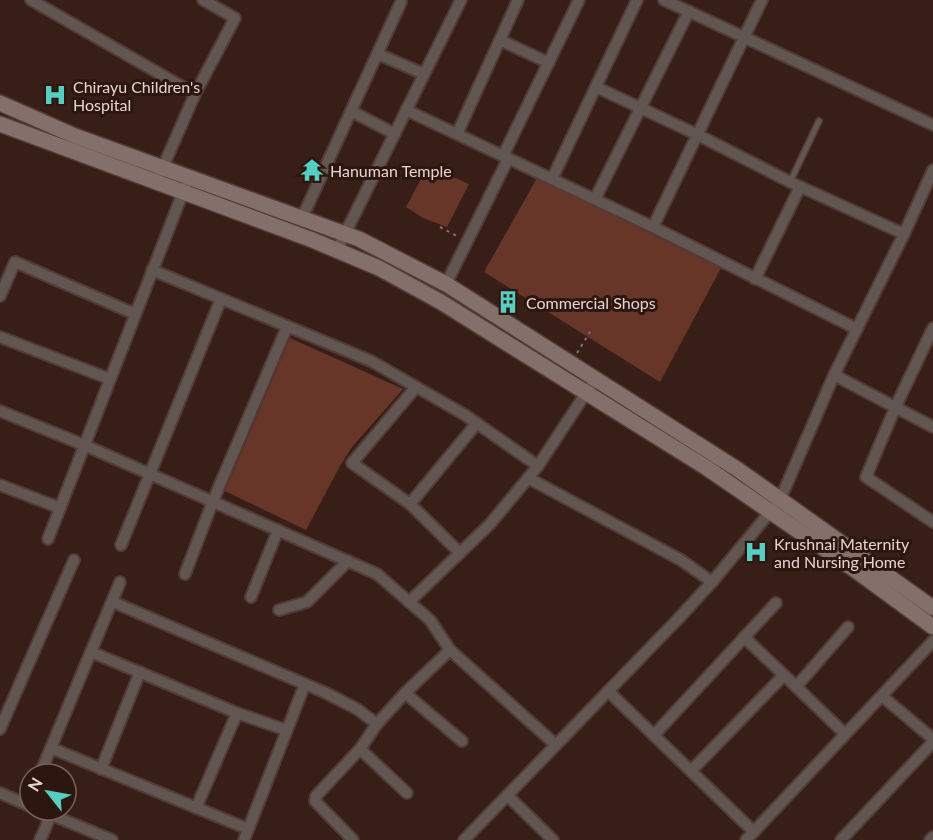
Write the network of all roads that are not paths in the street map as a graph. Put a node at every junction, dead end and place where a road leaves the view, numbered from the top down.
1 (31, 0) edge
2 (203, 0) edge
3 (461, 0) edge
4 (518, 0) edge
5 (579, 0) edge
6 (637, 0) edge
7 (664, 0) edge
8 (762, 0) edge
9 (401, 2) dead end
10 (689, 11) junction
11 (744, 37) junction
12 (500, 40) junction
13 (378, 54) junction
14 (549, 63) junction
15 (424, 74) junction
16 (596, 87) junction
17 (195, 94) junction
18 (0, 103) edge
19 (642, 107) junction
20 (406, 110) junction
21 (351, 111) junction
22 (819, 122) dead end
23 (0, 124) edge
24 (933, 125) edge
25 (395, 134) junction
26 (457, 134) junction
27 (698, 135) junction
28 (505, 158) junction
29 (163, 168) junction
30 (933, 170) edge
31 (189, 177) junction
32 (552, 179) junction
33 (157, 183) junction
34 (795, 185) junction
35 (182, 192) junction
36 (595, 199) junction
37 (302, 218) junction
38 (653, 227) junction
39 (345, 234) junction
40 (904, 234) junction
41 (337, 250) junction
42 (152, 270) junction
43 (755, 279) junction
44 (446, 284) junction
45 (0, 296) edge
46 (221, 299) junction
47 (135, 314) junction
48 (287, 327) junction
49 (933, 328) edge
50 (857, 329) junction
51 (0, 337) edge
52 (834, 375) junction
53 (596, 378) junction
54 (110, 379) junction
55 (416, 387) junction
56 (586, 393) junction
57 (896, 408) junction
58 (0, 411) edge
59 (477, 423) junction
60 (933, 427) edge
61 (84, 445) junction
62 (538, 466) junction
63 (149, 474) junction
64 (528, 478) junction
65 (0, 485) edge
66 (213, 501) junction
67 (410, 504) junction
68 (775, 506) junction
69 (60, 508) junction
70 (933, 522) edge
71 (278, 530) junction
72 (48, 539) dead end
73 (121, 545) dead end
74 (460, 553) junction
75 (74, 560) dead end
76 (348, 561) junction
77 (185, 574) dead end
78 (120, 582) dead end
79 (712, 582) junction
80 (251, 597) dead end
81 (112, 602) junction
82 (409, 602) junction
83 (776, 603) dead end
84 (933, 608) edge
85 (279, 610) dead end
86 (848, 627) dead end
87 (933, 627) edge
88 (744, 637) junction
89 (933, 641) edge
90 (450, 650) junction
91 (91, 652) junction
92 (140, 672) junction
93 (784, 675) junction
94 (305, 684) junction
95 (796, 687) junction
96 (608, 691) junction
97 (405, 693) junction
98 (882, 696) junction
99 (237, 713) junction
100 (376, 724) junction
101 (0, 729) edge
102 (286, 730) junction
103 (845, 734) junction
104 (654, 735) junction
105 (462, 741) dead end
106 (933, 741) edge
107 (556, 745) junction
108 (51, 748) junction
109 (360, 749) junction
110 (45, 762) edge
111 (101, 769) junction
112 (691, 771) junction
113 (0, 793) edge
114 (407, 793) dead end
115 (507, 795) junction
116 (18, 799) edge
117 (196, 808) junction
118 (43, 822) edge
119 (69, 822) edge
120 (248, 829) junction
121 (750, 836) edge
122 (40, 840) edge
123 (112, 840) edge
124 (244, 840) edge
125 (353, 840) edge
126 (464, 840) edge
127 (553, 840) edge
128 (841, 840) edge

1 - 17 street
2 - 17 street
3 - 15 street
4 - 12 street
5 - 14 street
6 - 16 street
7 - 10 street
8 - 11 street
9 - 13 street
10 - 11 street
10 - 19 street
11 - 24 street
11 - 27 street
12 - 14 street
12 - 26 street
13 - 15 street
13 - 21 street
14 - 28 street
15 - 20 street
16 - 19 street
16 - 32 street
17 - 29 street
18 - 29 street
19 - 27 street
19 - 36 street
20 - 25 street
20 - 26 street
21 - 25 street
21 - 37 street
22 - 34 lane
23 - 33 street
25 - 39 street
26 - 28 street
27 - 34 street
27 - 38 street
28 - 32 street
28 - 44 street
29 - 31 street
29 - 33 street
30 - 40 street
31 - 35 street
31 - 37 street
32 - 36 street
33 - 35 street
34 - 40 street
34 - 43 street
35 - 41 street
35 - 42 street
36 - 38 street
37 - 39 street
38 - 43 street
39 - 41 street
39 - 44 street
40 - 50 street
41 - 56 street
42 - 46 street
42 - 47 street
43 - 50 street
44 - 53 street
45 - 47 street
46 - 48 street
46 - 63 street
47 - 54 street
48 - 55 street
48 - 66 street
49 - 57 street
50 - 52 street
51 - 54 street
52 - 57 street
52 - 68 street
53 - 56 street
53 - 68 street
54 - 61 street
55 - 59 street
55 - 67 street
56 - 62 street
56 - 68 street
57 - 60 street
57 - 70 street
58 - 61 street
59 - 62 street
59 - 67 street
61 - 63 street
61 - 69 street
62 - 64 street
63 - 66 street
63 - 73 street
64 - 74 street
64 - 79 street
65 - 69 street
66 - 71 street
66 - 77 street
67 - 74 street
68 - 79 street
68 - 84 street
68 - 87 street
69 - 72 street
71 - 76 street
71 - 80 street
74 - 82 street
75 - 101 street
76 - 82 street
76 - 85 street
78 - 81 street
79 - 96 street
81 - 91 street
81 - 94 street
82 - 90 street
83 - 88 street
86 - 95 street
88 - 93 street
88 - 104 street
89 - 98 street
90 - 97 street
90 - 107 street
91 - 92 street
91 - 108 street
92 - 99 street
92 - 111 street
93 - 95 street
93 - 112 street
94 - 100 street
94 - 102 street
95 - 103 street
96 - 104 street
96 - 107 street
97 - 100 street
97 - 105 street
98 - 103 street
98 - 106 street
99 - 102 street
99 - 117 street
100 - 109 street
102 - 120 street
103 - 121 street
104 - 112 street
106 - 128 street
107 - 115 street
108 - 110 street
108 - 111 street
109 - 114 street
109 - 125 street
111 - 117 street
112 - 121 street
113 - 116 street
115 - 126 street
115 - 127 street
117 - 120 street
118 - 122 street
119 - 123 street
120 - 124 street

